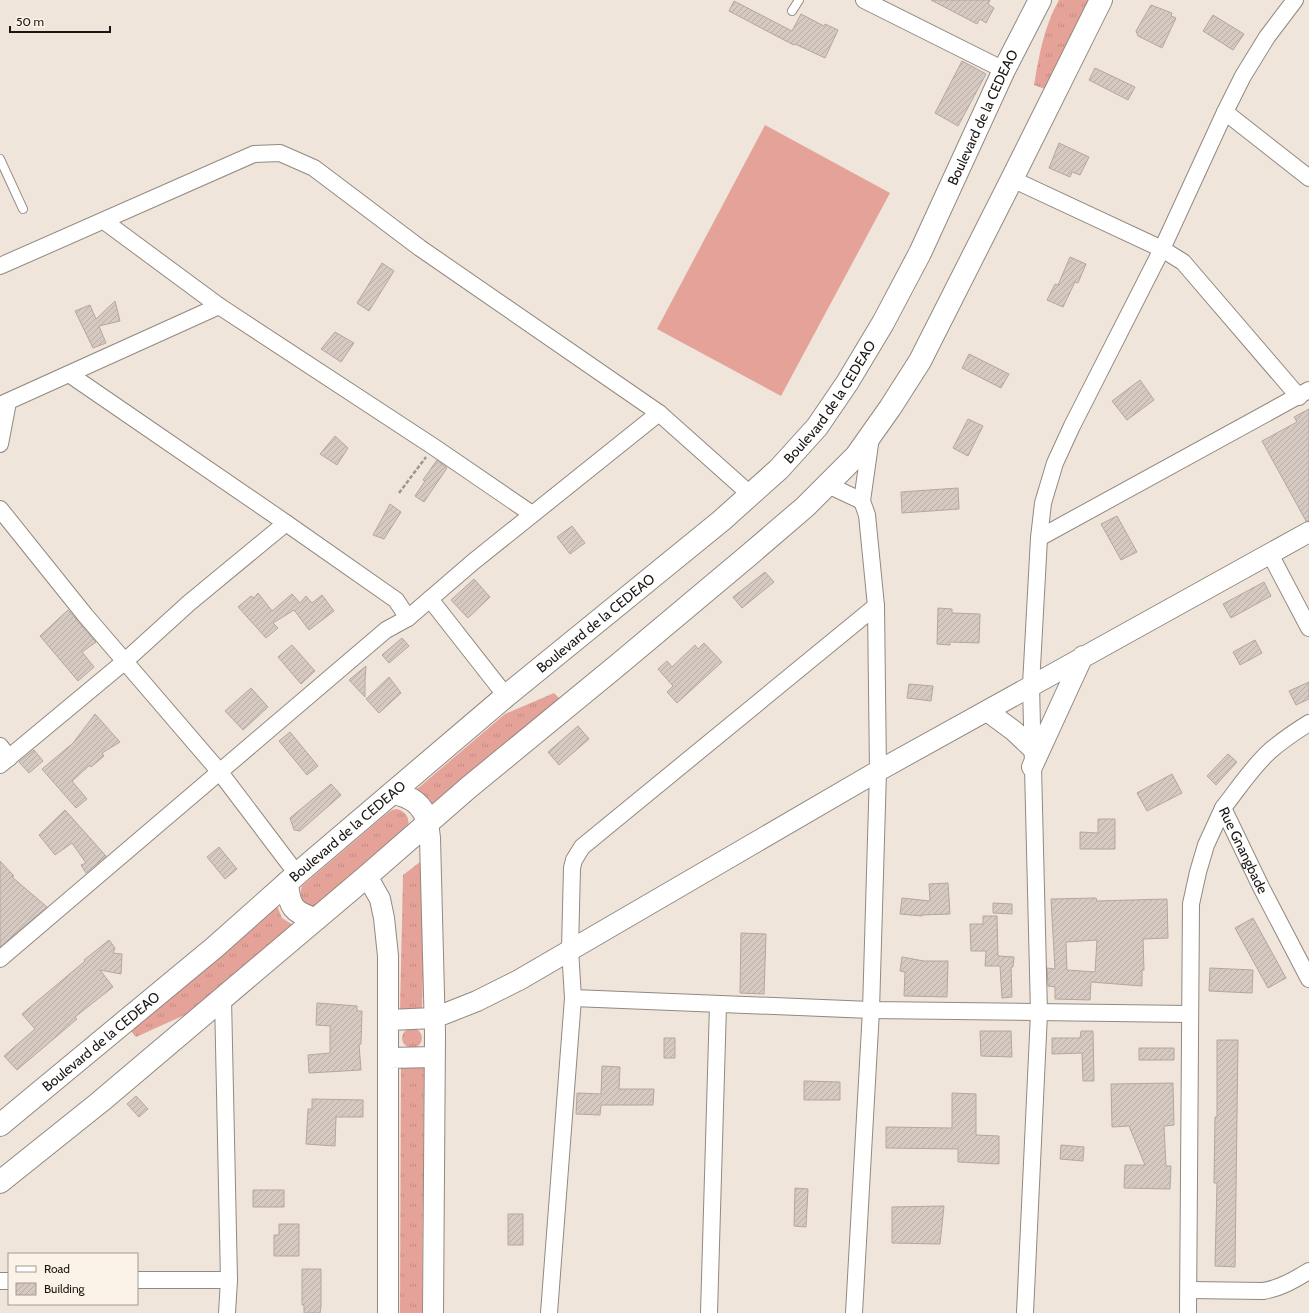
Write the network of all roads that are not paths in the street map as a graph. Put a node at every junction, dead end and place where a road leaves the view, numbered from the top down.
1 (799, 0) edge
2 (864, 0) edge
3 (1040, 0) edge
4 (1101, 0) edge
5 (1295, 0) edge
6 (792, 12) dead end
7 (1004, 70) junction
8 (1224, 112) junction
9 (0, 159) edge
10 (1309, 178) edge
11 (1012, 179) junction
12 (23, 209) dead end
13 (104, 221) junction
14 (1162, 249) junction
15 (0, 266) edge
16 (219, 306) junction
17 (69, 374) junction
18 (1304, 393) edge
19 (4, 404) edge
20 (659, 413) junction
21 (871, 436) junction
22 (0, 444) edge
23 (828, 485) junction
24 (750, 495) junction
25 (862, 502) junction
26 (0, 509) edge
27 (532, 514) junction
28 (286, 522) junction
29 (1309, 532) edge
30 (1040, 538) junction
31 (1270, 554) junction
32 (430, 599) junction
33 (876, 606) junction
34 (408, 618) junction
35 (1309, 628) edge
36 (1083, 656) junction
37 (124, 662) junction
38 (1031, 685) junction
39 (506, 696) junction
40 (987, 711) junction
41 (1309, 723) edge
42 (3, 756) edge
43 (1032, 757) junction
44 (219, 771) junction
45 (878, 771) junction
46 (394, 793) junction
47 (1223, 808) junction
48 (428, 822) junction
49 (367, 876) junction
50 (292, 878) junction
51 (316, 919) junction
52 (570, 949) junction
53 (0, 959) edge
54 (1309, 979) edge
55 (223, 998) junction
56 (573, 998) junction
57 (718, 1005) junction
58 (871, 1010) junction
59 (1039, 1013) junction
60 (1190, 1014) junction
61 (434, 1018) junction
62 (389, 1020) junction
63 (435, 1057) junction
64 (388, 1058) junction
65 (0, 1125) edge
66 (0, 1182) edge
67 (1309, 1271) edge
68 (138, 1280) edge
69 (229, 1280) junction
70 (1190, 1290) junction
71 (227, 1313) edge
72 (388, 1313) edge
73 (433, 1313) edge
74 (549, 1313) edge
75 (709, 1313) edge
76 (854, 1313) edge
77 (1025, 1313) edge
78 (1188, 1313) edge

1 - 6 lane
2 - 7 street
3 - 7 main road, Boulevard de la CEDEAO
4 - 11 main road
5 - 8 street
7 - 24 main road, Boulevard de la CEDEAO
8 - 10 street
8 - 14 street
9 - 12 lane
11 - 14 street
11 - 21 main road
13 - 15 street
13 - 16 street
13 - 20 street
14 - 18 street
14 - 30 street
16 - 17 street
16 - 27 street
17 - 19 street
17 - 28 street
18 - 30 street
19 - 22 street
20 - 24 street
20 - 27 street
21 - 23 main road
21 - 25 street
23 - 25 street
23 - 48 main road
24 - 39 main road, Boulevard de la CEDEAO
25 - 33 street
26 - 37 street
27 - 32 street
28 - 34 street
28 - 37 street
29 - 31 street
30 - 38 street
31 - 35 street
31 - 36 street
32 - 34 street
32 - 39 street
33 - 45 street
33 - 52 street
34 - 44 street
36 - 38 street
36 - 43 street
37 - 42 street
37 - 44 street
38 - 40 street
38 - 43 street
39 - 46 main road, Boulevard de la CEDEAO
40 - 43 street
40 - 45 street
41 - 47 street, Rue Gnangbade
43 - 59 street
44 - 50 street
44 - 53 street
45 - 52 street
45 - 58 street
46 - 48 main road
46 - 50 main road, Boulevard de la CEDEAO
47 - 54 street, Rue Gnangbade
47 - 60 street
48 - 49 main road
48 - 61 street
49 - 51 main road
49 - 62 street
50 - 51 main road
50 - 65 main road, Boulevard de la CEDEAO
51 - 55 main road
52 - 56 street
52 - 61 street
55 - 66 main road
55 - 69 street
56 - 57 street
56 - 74 street
57 - 58 street
57 - 75 street
58 - 59 street
58 - 76 street
59 - 60 street
59 - 77 street
60 - 70 street
61 - 62 street
61 - 63 street
62 - 64 street
63 - 64 street
63 - 73 street
64 - 72 street
67 - 70 street
68 - 69 street
69 - 71 street
70 - 78 street

